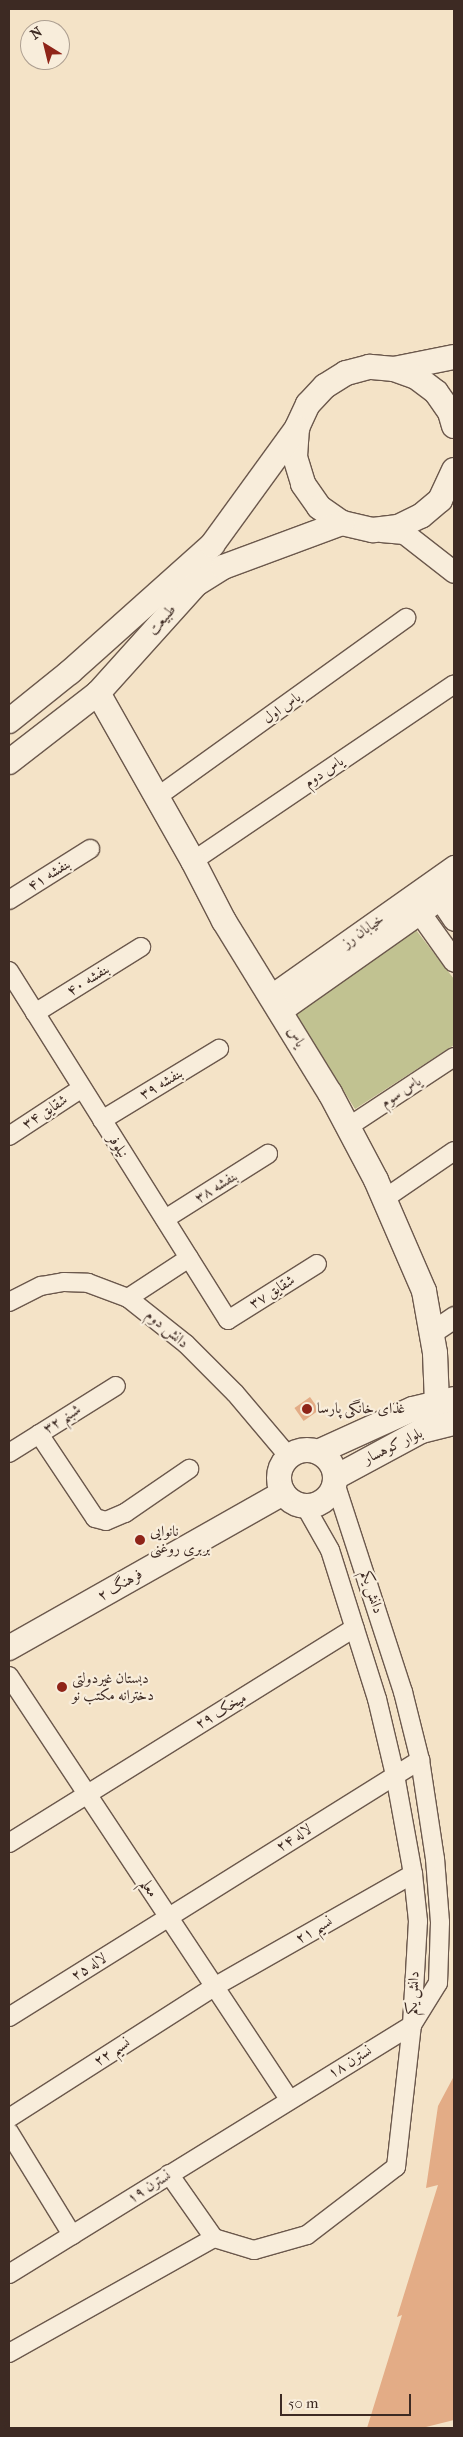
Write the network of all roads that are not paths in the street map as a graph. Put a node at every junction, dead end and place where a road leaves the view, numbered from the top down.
1 (454, 357) edge
2 (394, 369) junction
3 (454, 426) edge
4 (298, 428) junction
5 (454, 470) edge
6 (342, 523) junction
7 (373, 530) junction
8 (454, 572) edge
9 (406, 618) dead end
10 (454, 684) edge
11 (98, 693) junction
12 (9, 721) edge
13 (9, 762) edge
14 (157, 797) junction
15 (90, 849) dead end
16 (193, 860) junction
17 (454, 866) edge
18 (441, 891) edge
19 (9, 900) edge
20 (415, 906) junction
21 (454, 920) edge
22 (141, 946) dead end
23 (454, 961) edge
24 (10, 978) edge
25 (276, 1003) junction
26 (35, 1014) junction
27 (220, 1049) dead end
28 (454, 1057) edge
29 (82, 1088) junction
30 (102, 1120) junction
31 (348, 1127) junction
32 (9, 1136) edge
33 (454, 1150) edge
34 (268, 1154) dead end
35 (384, 1199) junction
36 (165, 1219) junction
37 (189, 1258) junction
38 (317, 1264) dead end
39 (128, 1298) junction
40 (9, 1302) edge
41 (454, 1316) edge
42 (228, 1320) joint
43 (432, 1332) junction
44 (116, 1386) dead end
45 (446, 1400) edge
46 (454, 1423) edge
47 (39, 1434) junction
48 (318, 1452) junction
49 (9, 1453) edge
50 (289, 1457) junction
51 (188, 1469) dead end
52 (336, 1480) junction
53 (283, 1493) junction
54 (305, 1506) junction
55 (355, 1628) junction
56 (9, 1648) edge
57 (9, 1676) edge
58 (420, 1760) junction
59 (395, 1774) junction
60 (86, 1793) junction
61 (9, 1843) edge
62 (413, 1874) junction
63 (168, 1917) junction
64 (214, 1987) junction
65 (9, 2017) edge
66 (412, 2025) junction
67 (289, 2099) junction
68 (9, 2118) edge
69 (9, 2132) edge
70 (169, 2174) junction
71 (72, 2235) junction
72 (214, 2238) junction
73 (9, 2274) edge
74 (9, 2353) edge

1 - 2 main road
2 - 3 main road
2 - 4 main road
4 - 6 main road
4 - 12 main road, طبیعت
5 - 7 main road
6 - 7 main road
6 - 11 main road, طبیعت
7 - 8 street
9 - 14 street, یاس اول
10 - 16 street, یاس دوم
11 - 13 main road, طبیعت
11 - 14 main road, یاس
14 - 16 main road, یاس
15 - 19 street, بنفشه ۴۱
16 - 25 main road, یاس
17 - 18 street, خیابان رز
18 - 20 street, خیابان رز
18 - 21 street
20 - 23 street
20 - 25 street, خیابان رز
22 - 26 street, بنفشه ۴۰
24 - 26 street, نیلوفر
25 - 31 main road, یاس
26 - 29 street, نیلوفر
27 - 30 street, بنفشه ۳۹
28 - 31 street, یاس سوم
29 - 30 street, نیلوفر
29 - 32 street, شقایق ۳۴
30 - 36 street, نیلوفر
31 - 35 main road, یاس
33 - 35 street
34 - 36 street, بنفشه ۳۸
35 - 43 main road, یاس
36 - 37 street, نیلوفر
37 - 39 street
37 - 42 street, نیلوفر
38 - 42 street, شقایق ۳۷
39 - 40 street, دانش دوم
39 - 50 street, دانش دوم
41 - 43 street
43 - 45 main road, یاس
44 - 47 street, شبنم ۳۲
45 - 48 main road, بلوار کوهسار
46 - 52 main road, بلوار کوهسار
47 - 49 street, شبنم ۳۲
47 - 51 street
48 - 50 main road
48 - 52 main road
50 - 53 main road
52 - 54 main road
52 - 58 street, دانش یکم
53 - 54 main road
53 - 56 main road, فرهنگ ۲
54 - 55 street, دانش یکم
55 - 59 street, دانش یکم
55 - 60 street, میخک ۲۹
57 - 60 street, معلم
58 - 59 street, لاله ۲۴
58 - 66 street, دانش یکم
59 - 62 street, دانش یکم
59 - 63 street, لاله ۲۴
60 - 61 street, میخک ۲۹
60 - 63 street, معلم
62 - 64 street, نسیم ۲۱
62 - 66 street, دانش یکم
63 - 64 street, معلم
63 - 65 street, لاله ۲۵
64 - 67 street, معلم
64 - 68 street, نسیم ۲۲
66 - 67 street, نسترن ۱۸
66 - 72 street
67 - 70 street, نسترن ۱۹
69 - 71 street
70 - 71 street, نسترن ۱۹
70 - 72 street
71 - 73 street, نسترن ۱۹
72 - 74 street

